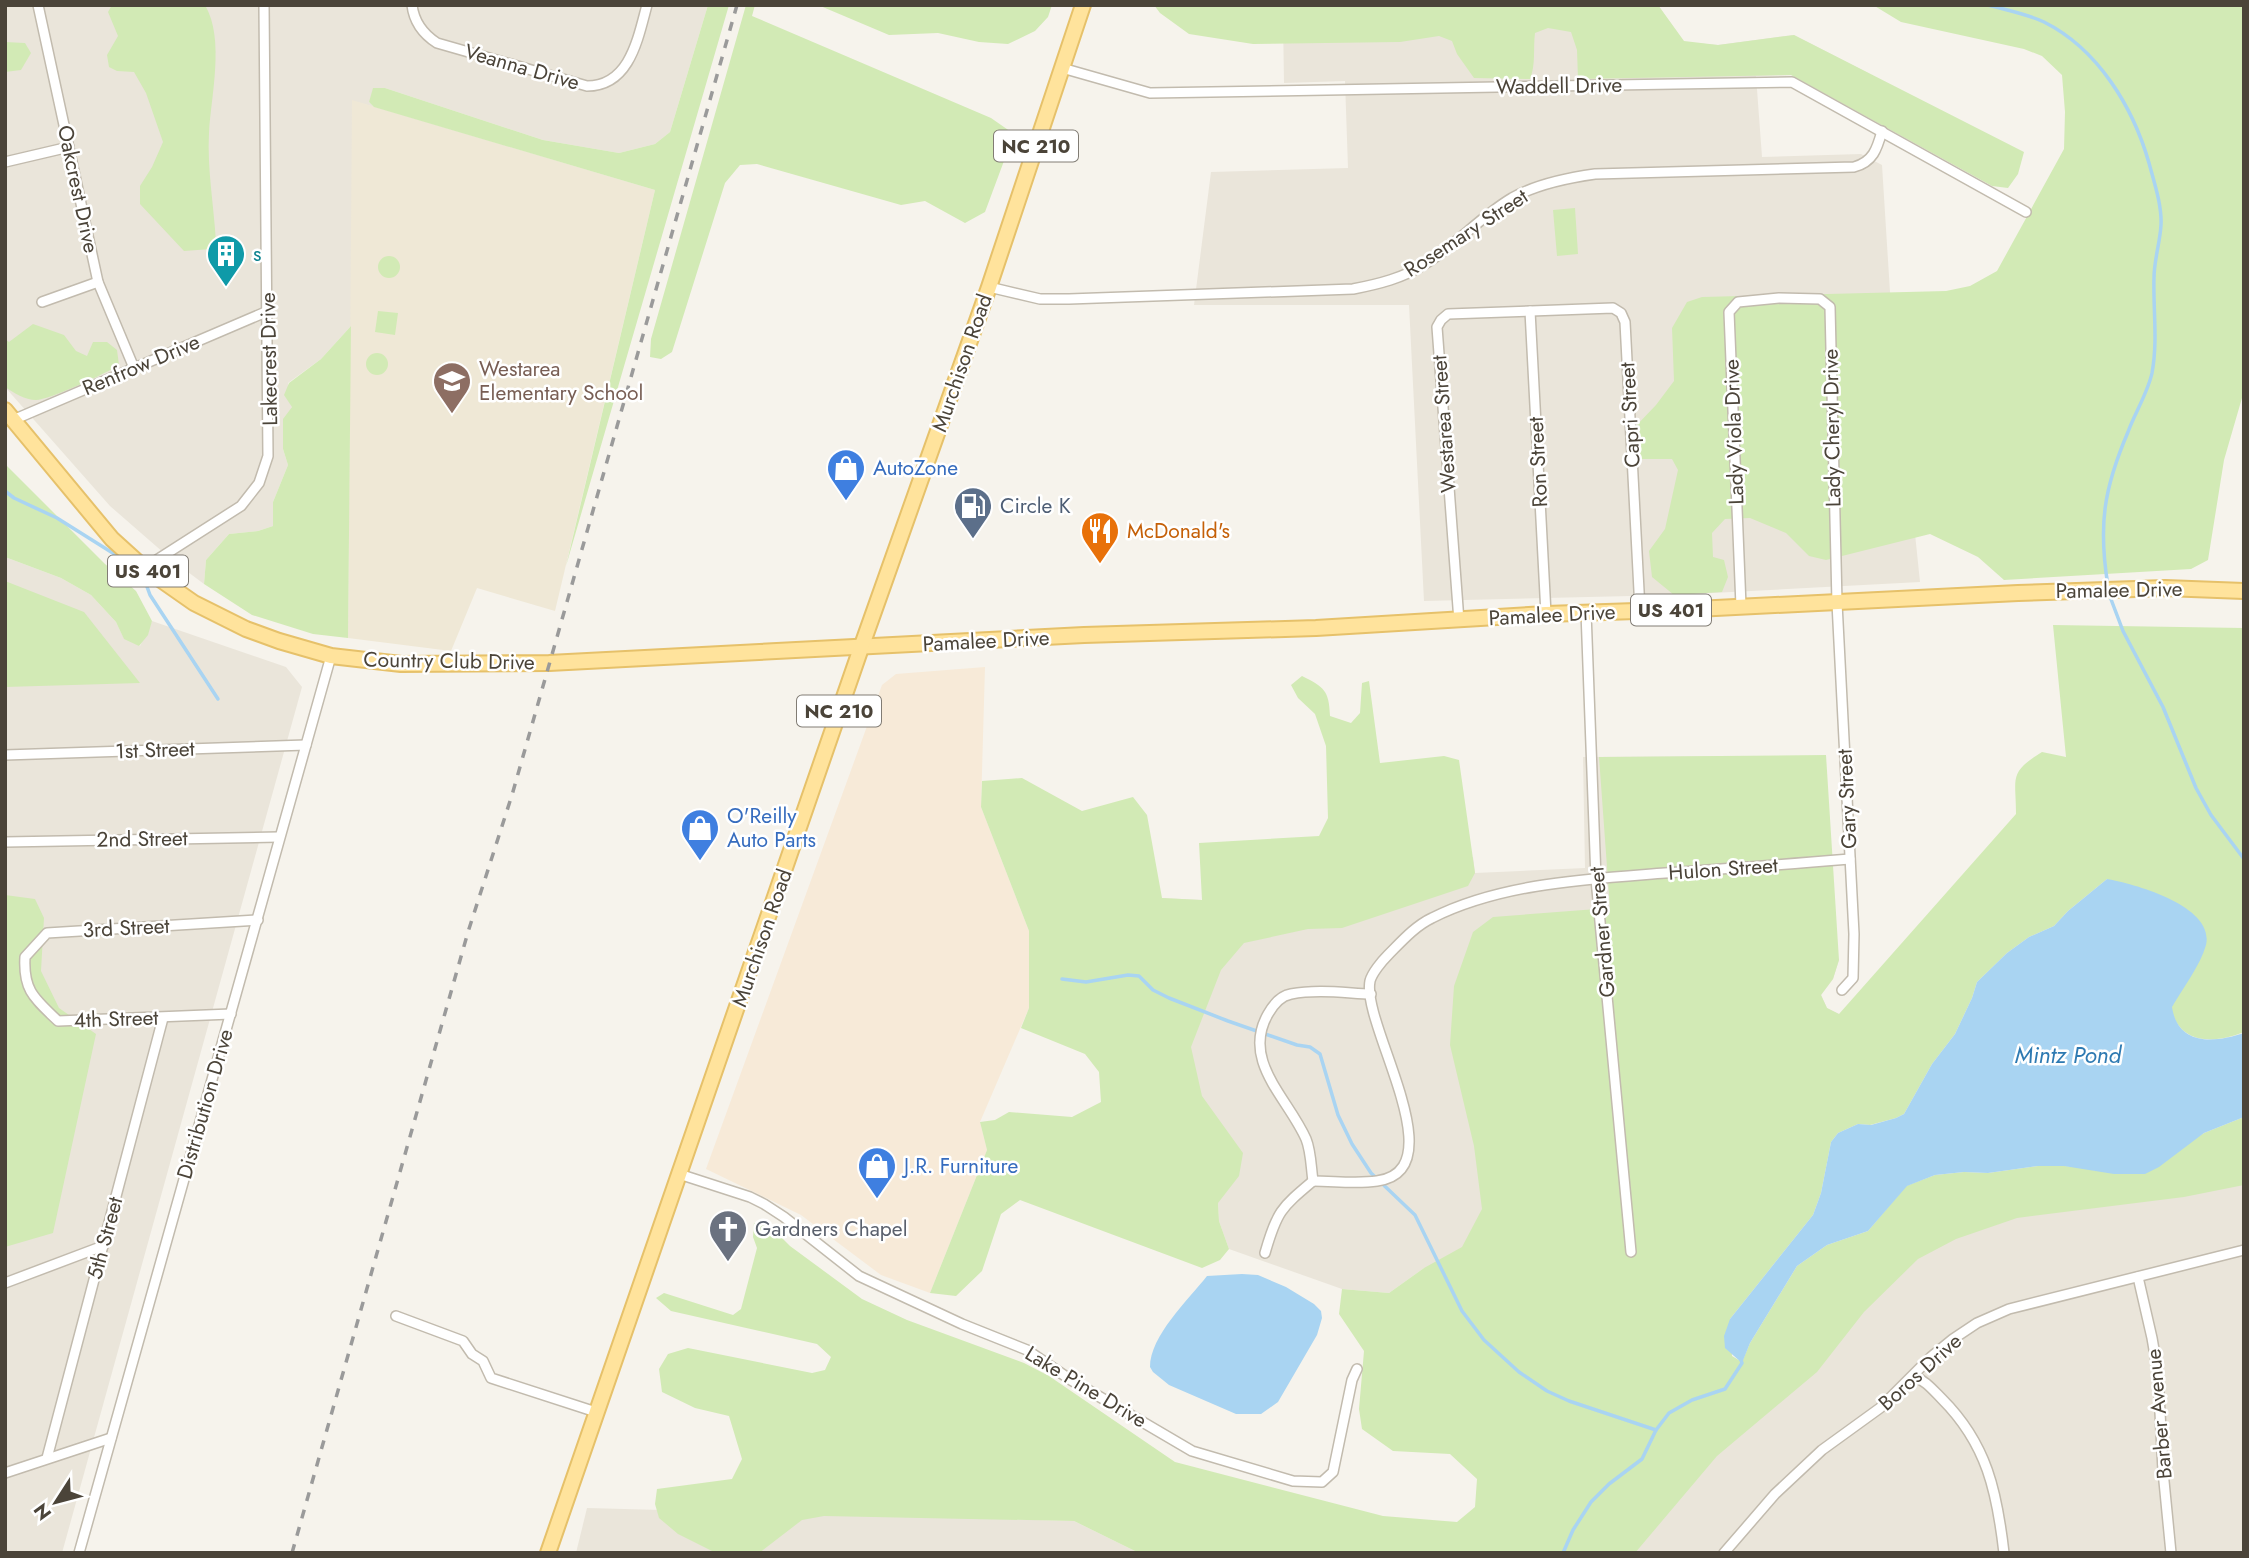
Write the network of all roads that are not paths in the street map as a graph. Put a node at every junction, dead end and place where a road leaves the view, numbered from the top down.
1 (38, 5) edge
2 (264, 5) edge
3 (412, 5) edge
4 (647, 5) edge
5 (1083, 5) edge
6 (1062, 68) junction
7 (1882, 131) junction
8 (69, 147) junction
9 (5, 162) edge
10 (2026, 212) dead end
11 (98, 282) junction
12 (989, 286) junction
13 (1779, 298) joint
14 (42, 302) dead end
15 (268, 311) junction
16 (1530, 311) junction
17 (134, 368) junction
18 (9, 415) edge
19 (144, 568) junction
20 (2244, 591) edge
21 (1837, 603) junction
22 (1741, 606) junction
23 (1640, 610) junction
24 (1586, 612) junction
25 (1546, 614) junction
26 (1458, 621) junction
27 (861, 648) junction
28 (331, 656) junction
29 (306, 745) junction
30 (5, 755) edge
31 (279, 837) junction
32 (5, 842) edge
33 (1850, 859) junction
34 (1596, 879) junction
35 (258, 920) junction
36 (24, 976) joint
37 (1842, 990) dead end
38 (1371, 994) junction
39 (231, 1014) junction
40 (163, 1018) junction
41 (679, 1174) junction
42 (1313, 1181) junction
43 (103, 1246) junction
44 (2244, 1250) edge
45 (1630, 1252) dead end
46 (1265, 1253) dead end
47 (2138, 1277) junction
48 (5, 1283) edge
49 (396, 1316) dead end
50 (1357, 1369) dead end
51 (1913, 1376) junction
52 (596, 1412) junction
53 (111, 1438) junction
54 (47, 1458) junction
55 (5, 1473) edge
56 (79, 1553) edge
57 (548, 1553) edge
58 (1724, 1553) edge
59 (2004, 1553) edge
60 (2171, 1553) edge

1 - 8 street, Oakcrest Drive
2 - 15 street, Lakecrest Drive
3 - 4 street, Veanna Drive
5 - 6 main road, Murchison Road / NC 210
6 - 7 street, Waddell Drive
6 - 12 main road, Murchison Road / NC 210
7 - 10 street, Waddell Drive
7 - 12 street, Rosemary Street
8 - 9 street
8 - 11 street, Oakcrest Drive
11 - 14 street
11 - 17 street, Oakcrest Drive
12 - 27 main road, Murchison Road / NC 210
13 - 21 street, Lady Cheryl Drive
13 - 22 street, Lady Viola Drive
15 - 17 street, Renfrow Drive
15 - 19 street, Lakecrest Drive
16 - 23 street, Capri Street
16 - 25 street, Ron Street
16 - 26 street, Westarea Street
17 - 18 street, Renfrow Drive
18 - 19 main road, Country Club Drive / US 401
19 - 28 main road, Country Club Drive / US 401
20 - 21 main road, Pamalee Drive / US 401
21 - 22 main road, Pamalee Drive / US 401
21 - 33 street, Gary Street
22 - 23 main road, Pamalee Drive / US 401
23 - 24 main road, Pamalee Drive / US 401
24 - 25 main road, Pamalee Drive / US 401
24 - 34 street, Gardner Street
25 - 26 main road, Pamalee Drive / US 401
26 - 27 main road, Pamalee Drive / US 401
27 - 28 main road, Country Club Drive / US 401
27 - 41 main road, Murchison Road / NC 210
28 - 29 street, Distribution Drive
29 - 30 street, 1st Street
29 - 31 street, Distribution Drive
31 - 32 street, 2nd Street
31 - 35 street, Distribution Drive
33 - 34 street, Hulon Street
33 - 37 street, Gary Street
34 - 38 street, Hulon Street
34 - 45 street, Gardner Street
35 - 36 street, 3rd Street
35 - 39 street, Distribution Drive
36 - 40 street, 4th Street
38 - 42 street
38 - 42 street
39 - 40 street, 4th Street
39 - 53 street, Distribution Drive
40 - 43 street, 5th Street
41 - 50 street, Lake Pine Drive
41 - 52 main road, Murchison Road / NC 210
42 - 46 street
43 - 48 street
43 - 54 street, 5th Street
44 - 47 street, Boros Drive
47 - 51 street, Boros Drive
47 - 60 street, Barber Avenue
49 - 52 street
51 - 58 street, Boros Drive
51 - 59 street
52 - 57 main road, Murchison Road / NC 210
53 - 54 street
53 - 56 street, Distribution Drive
54 - 55 street

